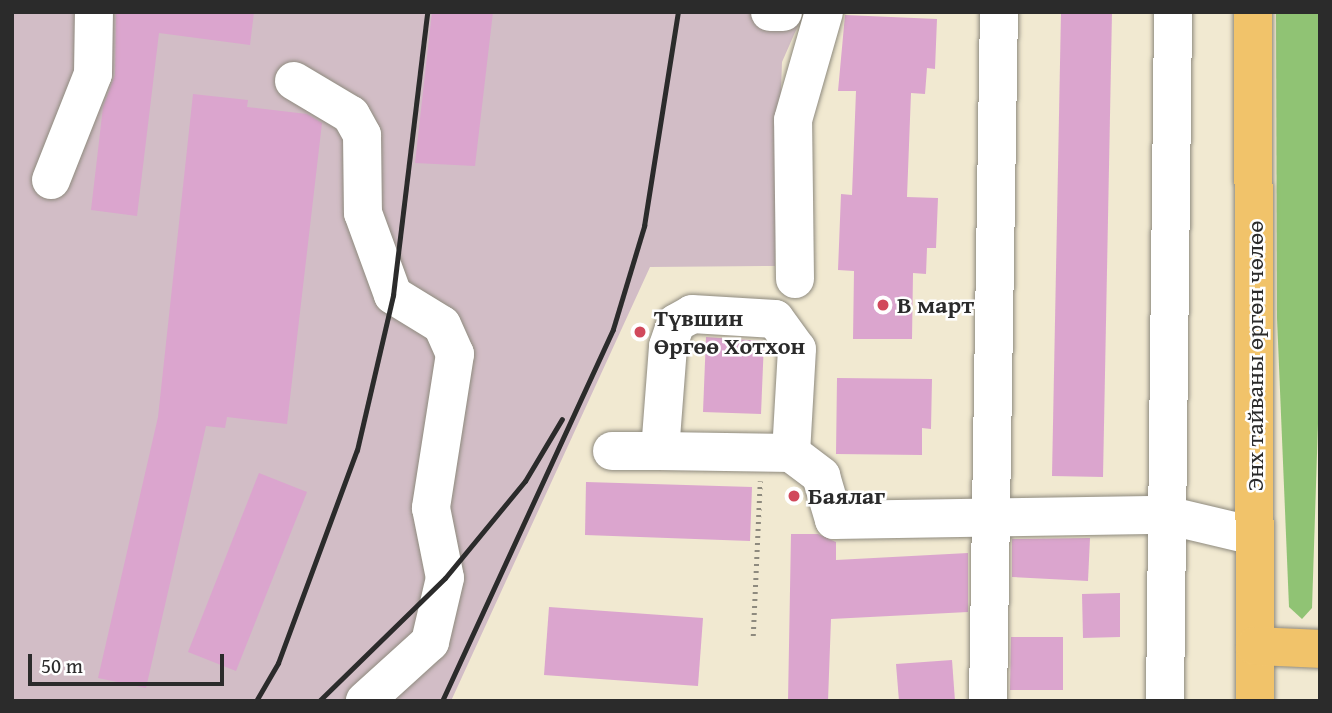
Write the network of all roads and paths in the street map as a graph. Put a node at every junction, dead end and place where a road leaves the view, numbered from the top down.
1 (94, 12) edge
2 (770, 12) edge
3 (783, 12) edge
4 (824, 12) edge
5 (999, 12) edge
6 (1173, 12) edge
7 (1253, 12) edge
8 (294, 81) dead end
9 (51, 180) dead end
10 (795, 279) dead end
11 (612, 451) dead end
12 (660, 451) junction
13 (776, 453) junction
14 (1166, 516) junction
15 (989, 517) junction
16 (1255, 536) junction
17 (753, 636) dead end
18 (1255, 646) junction
19 (1320, 649) edge
20 (365, 701) edge
21 (988, 701) edge
22 (1165, 701) edge
23 (1255, 701) edge

1 - 9 street
2 - 3 street
4 - 10 street
5 - 15 street
6 - 14 street
7 - 16 highway, Энх тайваны өргөн чөлөө
8 - 20 street
11 - 12 street
12 - 13 street
12 - 13 street
13 - 15 street
13 - 17 path
14 - 15 street
14 - 16 street
14 - 22 street
15 - 21 street
16 - 18 highway, Энх тайваны өргөн чөлөө
18 - 19 highway
18 - 23 highway, Энх тайваны өргөн чөлөө

